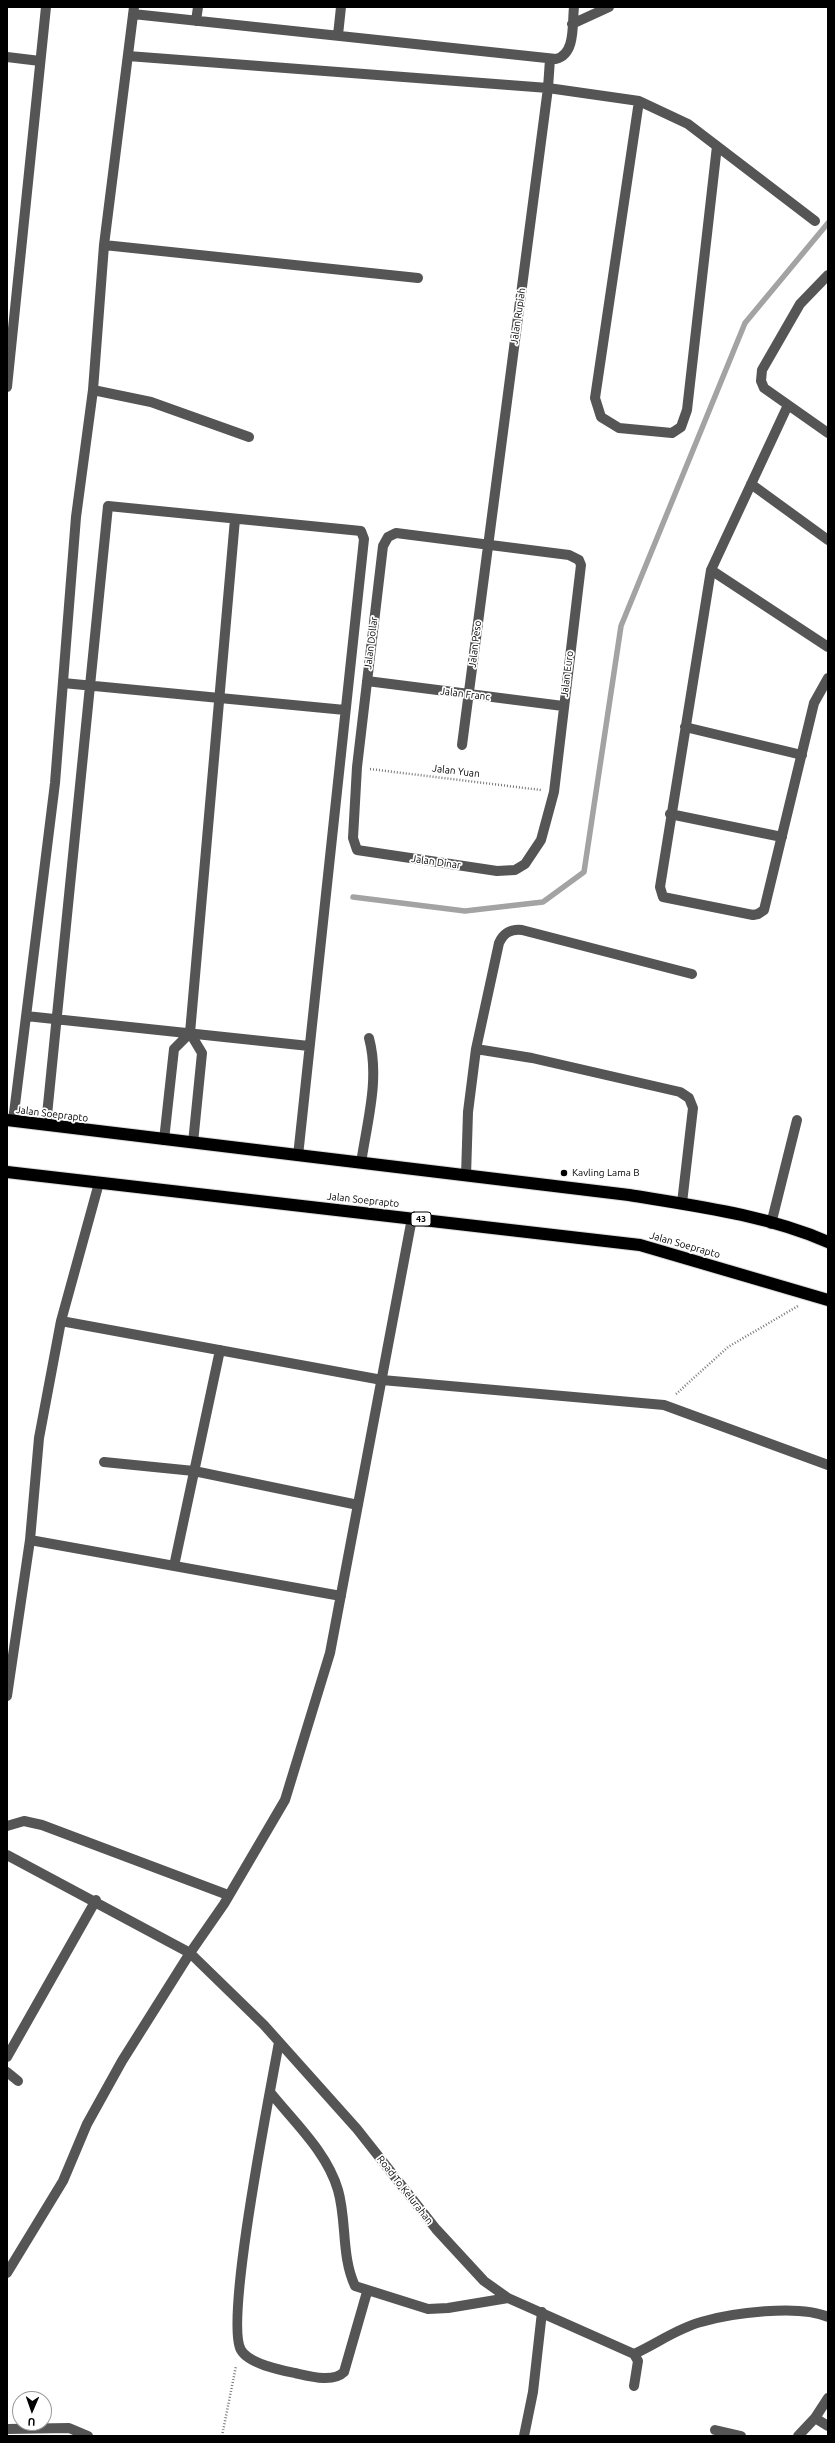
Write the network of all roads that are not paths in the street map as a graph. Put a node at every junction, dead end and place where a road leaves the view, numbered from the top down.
1 (46, 7) edge
2 (198, 7) edge
3 (341, 7) edge
4 (574, 7) edge
5 (609, 7) edge
6 (134, 10) edge
7 (196, 21) junction
8 (572, 24) junction
9 (338, 35) junction
10 (128, 56) junction
11 (7, 57) edge
12 (550, 59) junction
13 (40, 61) junction
14 (548, 88) junction
15 (639, 101) junction
16 (717, 146) junction
17 (815, 222) dead end
18 (104, 245) junction
19 (828, 275) edge
20 (418, 278) dead end
21 (8, 359) edge
22 (7, 387) edge
23 (93, 390) junction
24 (788, 405) junction
25 (828, 433) edge
26 (249, 437) dead end
27 (751, 484) junction
28 (235, 518) junction
29 (828, 540) edge
30 (488, 543) junction
31 (711, 570) junction
32 (828, 647) edge
33 (828, 678) edge
34 (367, 682) junction
35 (63, 683) junction
36 (90, 685) junction
37 (468, 694) junction
38 (220, 698) junction
39 (563, 706) junction
40 (345, 710) junction
41 (685, 727) junction
42 (462, 745) dead end
43 (802, 756) junction
44 (670, 814) junction
45 (782, 837) junction
46 (358, 850) joint
47 (515, 870) joint
48 (692, 974) dead end
49 (26, 1016) junction
50 (56, 1019) junction
51 (190, 1033) junction
52 (368, 1038) dead end
53 (309, 1046) junction
54 (476, 1049) junction
55 (797, 1120) dead end
56 (10, 1121) edge
57 (46, 1125) junction
58 (164, 1140) junction
59 (193, 1143) junction
60 (298, 1156) junction
61 (360, 1163) junction
62 (7, 1172) edge
63 (466, 1176) junction
64 (99, 1183) junction
65 (682, 1204) junction
66 (412, 1218) junction
67 (771, 1224) junction
68 (828, 1242) edge
69 (828, 1300) edge
70 (61, 1320) junction
71 (220, 1350) junction
72 (382, 1380) junction
73 (104, 1462) dead end
74 (828, 1465) edge
75 (194, 1471) junction
76 (358, 1505) junction
77 (30, 1540) junction
78 (174, 1566) junction
79 (341, 1596) junction
80 (7, 1696) edge
81 (7, 1826) edge
82 (7, 1855) edge
83 (228, 1895) junction
84 (96, 1900) junction
85 (190, 1953) junction
86 (279, 2042) junction
87 (7, 2057) edge
88 (7, 2072) edge
89 (18, 2081) dead end
90 (270, 2092) junction
91 (7, 2273) edge
92 (367, 2292) junction
93 (508, 2298) junction
94 (542, 2312) junction
95 (828, 2317) edge
96 (634, 2354) junction
97 (634, 2386) dead end
98 (828, 2398) edge
99 (815, 2418) junction
100 (828, 2426) edge
101 (7, 2429) edge
102 (715, 2430) dead end
103 (88, 2436) edge
104 (524, 2436) edge
105 (741, 2436) edge
106 (798, 2436) edge

1 - 13 street
2 - 7 street
3 - 9 street
4 - 8 street
5 - 8 street
6 - 7 street
6 - 10 street
7 - 9 street
8 - 12 street
9 - 12 street
10 - 14 street
10 - 18 street
11 - 13 street
12 - 14 street, Jalan Rupiah
13 - 21 street
14 - 15 street
14 - 30 street, Jalan Rupiah
15 - 16 street
15 - 16 street
16 - 17 street
18 - 20 street
18 - 23 street
19 - 24 street
21 - 22 street
23 - 26 street
23 - 35 street
24 - 25 street
24 - 27 street
27 - 29 street
27 - 31 street
28 - 36 street
28 - 38 street
28 - 40 street
30 - 34 street, Jalan Dollar
30 - 37 street, Jalan Peso
30 - 39 street, Jalan Euro
31 - 32 street
31 - 41 street
33 - 43 street
34 - 37 street, Jalan Franc
34 - 46 street, Jalan Dollar
35 - 36 street
35 - 49 street
36 - 38 street
36 - 50 street
37 - 39 street, Jalan Franc
37 - 42 street, Jalan Peso
38 - 40 street
38 - 51 street
39 - 47 street, Jalan Euro
40 - 53 street
41 - 43 street
41 - 44 street
43 - 45 street
44 - 45 street
44 - 45 street
46 - 47 street, Jalan Dinar
48 - 54 street
49 - 50 street
49 - 56 street
50 - 51 street
50 - 57 street
51 - 53 street
51 - 58 street
51 - 59 street
52 - 61 street
53 - 60 street
54 - 63 street
54 - 65 street
55 - 67 street
56 - 57 highway, Jalan Soeprapto
57 - 58 highway, Jalan Soeprapto
58 - 59 highway, Jalan Soeprapto
59 - 60 highway, Jalan Soeprapto
60 - 61 highway, Jalan Soeprapto
61 - 63 highway, Jalan Soeprapto
62 - 64 highway, Jalan Soeprapto / 43
63 - 65 highway, Jalan Soeprapto
64 - 66 highway, Jalan Soeprapto / 43
64 - 70 street
65 - 67 highway, Jalan Soeprapto
66 - 69 highway, Jalan Soeprapto / 43
66 - 72 street
67 - 68 highway, Jalan Soeprapto
70 - 71 street
70 - 77 street
71 - 72 street
71 - 75 street
72 - 74 street
72 - 76 street
73 - 75 street
75 - 76 street
75 - 78 street
76 - 79 street
77 - 78 street
77 - 80 street
78 - 79 street
79 - 83 street
81 - 83 street
82 - 84 street, Road To Kelurahan
83 - 85 street
84 - 85 street, Road To Kelurahan
84 - 87 street
85 - 86 street, Road To Kelurahan
85 - 91 street
86 - 90 street
86 - 93 street, Road To Kelurahan
88 - 89 street
90 - 92 street
90 - 92 street
92 - 93 street
93 - 94 street, Road To Kelurahan
94 - 96 street, Road To Kelurahan
94 - 104 street
95 - 96 street
96 - 97 street
98 - 99 street
99 - 100 street
99 - 106 street
101 - 103 street
102 - 105 street

